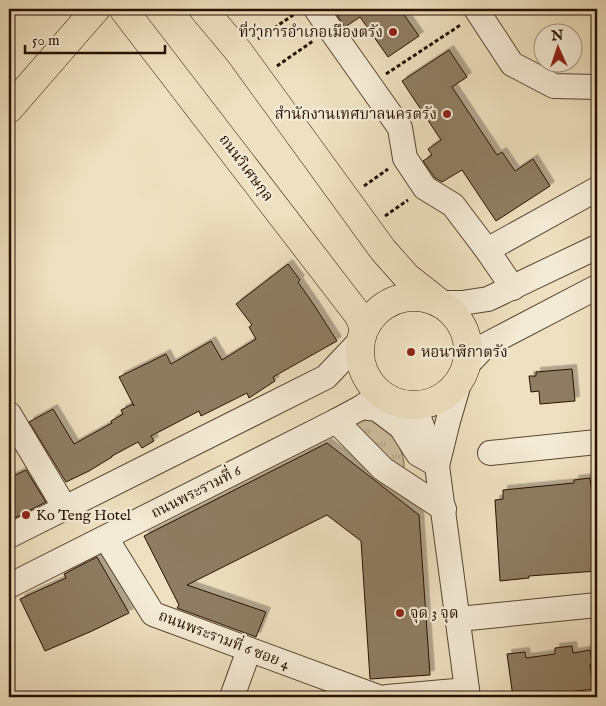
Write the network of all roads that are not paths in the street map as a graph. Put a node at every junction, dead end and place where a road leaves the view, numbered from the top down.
1 (96, 9) edge
2 (123, 9) edge
3 (203, 9) edge
4 (316, 9) edge
5 (477, 11) edge
6 (597, 87) edge
7 (9, 109) edge
8 (597, 189) edge
9 (597, 247) edge
10 (487, 250) junction
11 (597, 287) edge
12 (513, 288) junction
13 (440, 303) junction
14 (362, 335) junction
15 (462, 374) junction
16 (371, 400) junction
17 (414, 405) junction
18 (9, 414) edge
19 (336, 421) junction
20 (597, 442) edge
21 (490, 453) dead end
22 (438, 466) junction
23 (65, 508) junction
24 (444, 509) junction
25 (9, 536) edge
26 (106, 538) junction
27 (9, 586) edge
28 (597, 605) edge
29 (459, 619) junction
30 (249, 650) junction
31 (468, 694) edge
32 (232, 697) edge
33 (378, 697) edge
34 (387, 697) edge

1 - 7 main road
2 - 14 main road, ถนนวิเศษกุล
3 - 13 main road
4 - 10 street
5 - 6 street
8 - 10 street
9 - 12 street
10 - 12 street
11 - 15 street
12 - 13 street
13 - 14 main road
13 - 15 main road
14 - 16 main road
14 - 23 street
15 - 17 main road
15 - 22 street
16 - 17 main road
16 - 19 street, ถนนพระรามที่ 6
16 - 22 street
17 - 22 street
18 - 23 street
19 - 24 street
19 - 26 street, ถนนพระรามที่ 6
20 - 21 street
22 - 24 street
23 - 25 street
24 - 29 street
26 - 27 street, ถนนพระรามที่ 6
26 - 30 street, ถนนพระรามที่ 6 ซอย 4
28 - 29 street
29 - 31 street
30 - 32 street
30 - 33 street, ถนนพระรามที่ 6 ซอย 4
31 - 34 street

